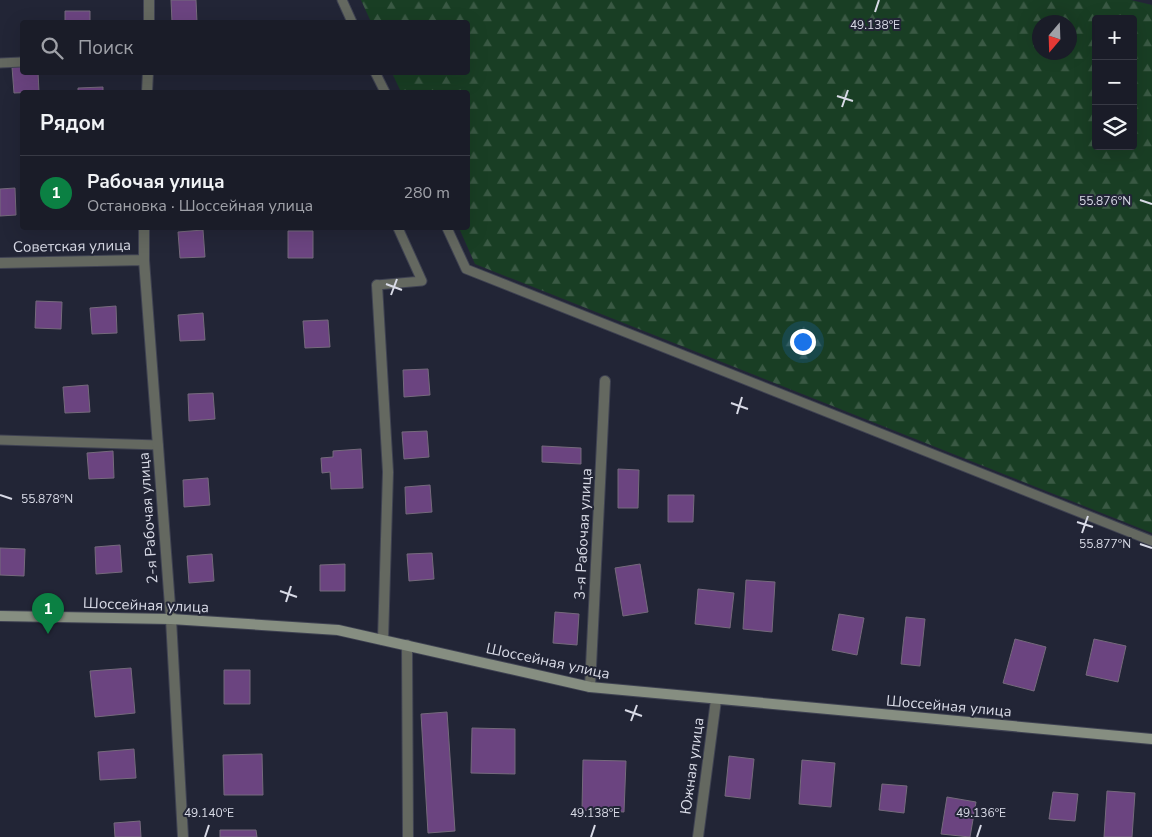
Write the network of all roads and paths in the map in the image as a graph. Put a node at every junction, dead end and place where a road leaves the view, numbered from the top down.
1 (149, 0) edge
2 (342, 0) edge
3 (149, 20) edge
4 (351, 20) edge
5 (20, 62) edge
6 (0, 63) edge
7 (148, 75) edge
8 (376, 75) edge
9 (147, 90) edge
10 (383, 90) edge
11 (144, 230) edge
12 (399, 230) edge
13 (448, 230) edge
14 (144, 260) junction
15 (0, 263) edge
16 (377, 285) joint
17 (605, 382) dead end
18 (0, 440) edge
19 (158, 445) junction
20 (1152, 541) edge
21 (0, 616) edge
22 (171, 619) junction
23 (382, 640) junction
24 (407, 645) junction
25 (590, 687) junction
26 (716, 700) junction
27 (1152, 739) edge
28 (183, 837) edge
29 (408, 837) edge
30 (698, 837) edge

1 - 3 street
2 - 4 lane
5 - 6 lane
7 - 9 street
8 - 10 lane
11 - 14 street, 2-я Рабочая улица
12 - 16 lane
13 - 20 lane
14 - 15 street, Советская улица
14 - 19 street, 2-я Рабочая улица
16 - 23 street
17 - 25 street, 3-я Рабочая улица
18 - 19 lane
19 - 22 street, 2-я Рабочая улица
21 - 22 street, Шоссейная улица
22 - 23 street, Шоссейная улица
22 - 28 street, 2-я Рабочая улица
23 - 24 street, Шоссейная улица
24 - 25 street, Шоссейная улица
24 - 29 street
25 - 26 street, Шоссейная улица
26 - 27 street, Шоссейная улица
26 - 30 street, Южная улица

